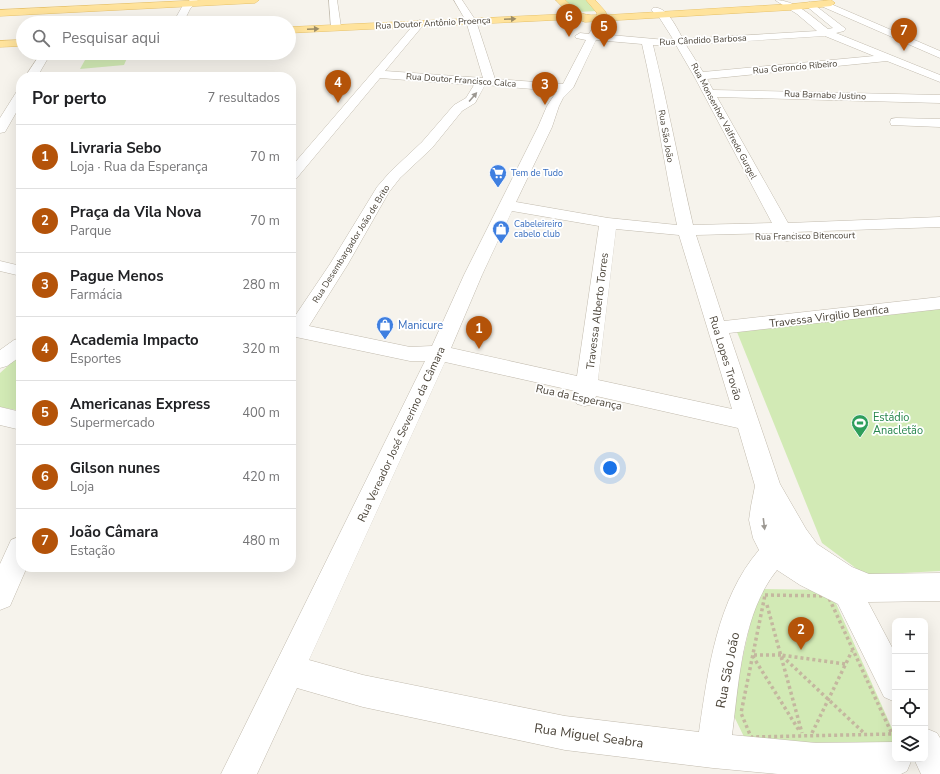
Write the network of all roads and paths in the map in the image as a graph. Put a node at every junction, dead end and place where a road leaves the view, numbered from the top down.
1 (206, 0) edge
2 (255, 0) edge
3 (333, 0) edge
4 (458, 0) edge
5 (560, 0) edge
6 (590, 0) edge
7 (187, 3) edge
8 (810, 3) edge
9 (0, 13) edge
10 (659, 13) junction
11 (181, 16) edge
12 (579, 16) junction
13 (602, 16) junction
14 (471, 22) junction
15 (420, 23) junction
16 (336, 27) junction
17 (296, 30) edge
18 (826, 32) junction
19 (580, 36) junction
20 (593, 37) junction
21 (647, 42) junction
22 (16, 43) edge
23 (681, 43) junction
24 (0, 44) edge
25 (940, 50) edge
26 (940, 55) edge
27 (889, 58) junction
28 (577, 59) junction
29 (42, 60) edge
30 (34, 72) edge
31 (378, 74) junction
32 (700, 76) junction
33 (940, 79) edge
34 (464, 80) junction
35 (486, 81) junction
36 (562, 89) junction
37 (709, 93) junction
38 (940, 99) edge
39 (16, 102) edge
40 (458, 108) junction
41 (896, 122) dead end
42 (940, 123) edge
43 (0, 129) edge
44 (296, 170) edge
45 (506, 205) junction
46 (940, 222) edge
47 (608, 223) junction
48 (682, 231) junction
49 (785, 232) junction
50 (940, 232) edge
51 (0, 266) edge
52 (16, 270) edge
53 (940, 303) edge
54 (296, 325) edge
55 (717, 328) junction
56 (296, 330) edge
57 (16, 349) edge
58 (427, 358) junction
59 (0, 361) edge
60 (586, 392) junction
61 (0, 416) edge
62 (16, 420) edge
63 (748, 428) junction
64 (768, 486) junction
65 (775, 552) junction
66 (16, 560) edge
67 (853, 586) junction
68 (940, 587) edge
69 (765, 595) junction
70 (0, 596) edge
71 (853, 649) junction
72 (752, 655) junction
73 (781, 655) junction
74 (845, 664) junction
75 (290, 670) junction
76 (892, 679) edge
77 (828, 700) junction
78 (865, 734) junction
79 (811, 735) junction
80 (803, 736) junction
81 (713, 751) junction
82 (892, 759) edge
83 (239, 774) edge

1 - 7 main road
2 - 7 main road
3 - 16 street
4 - 14 street
5 - 12 main road
6 - 13 main road
7 - 9 main road
7 - 11 street
8 - 10 main road
8 - 18 street
8 - 18 street
8 - 25 street
8 - 26 street
10 - 13 main road
10 - 23 street, Rua Monsenhor Valfredo Gurgel
12 - 13 main road, Rua Doutor Antônio Proença
14 -> 12 main road, Rua Doutor Antônio Proença
12 - 19 street, Rua Vereador José Severino da Câmara
13 - 20 street, Rua Vereador José Severino da Câmara
14 - 15 main road, Rua Doutor Antônio Proença
14 - 35 street
15 - 16 main road, Rua Doutor Antônio Proença
15 - 31 street
17 -> 16 main road, Rua Doutor Antônio Proença
18 - 23 street, Rua Cândido Barbosa
18 - 27 street
19 - 20 street, Rua Cândido Barbosa
19 - 28 street, Rua Vereador José Severino da Câmara
20 - 21 street, Rua Cândido Barbosa
20 - 28 street, Rua Vereador José Severino da Câmara
21 - 23 street, Rua Cândido Barbosa
21 - 48 street, Rua São João
22 - 24 main road
23 - 32 street, Rua Monsenhor Valfredo Gurgel
27 - 32 street, Rua Geroncio Ribeiro
27 - 33 street
28 - 36 street, Rua Vereador José Severino da Câmara
29 - 30 street
31 - 34 street, Rua Doutor Francisco Calca
31 - 44 street
32 - 37 street, Rua Monsenhor Valfredo Gurgel
34 - 35 street, Rua Doutor Francisco Calca
34 - 40 street
35 - 36 street, Rua Doutor Francisco Calca
40 -> 35 street, Rua Desembargador João de Brito
36 - 45 street, Rua Vereador José Severino da Câmara
37 - 38 street, Rua Barnabe Justino
37 - 49 street, Rua Monsenhor Valfredo Gurgel
39 - 43 street
40 - 54 street, Rua Desembargador João de Brito
41 - 42 street
45 - 47 street, Rua Francisco Bitencourt
45 - 58 street, Rua Vereador José Severino da Câmara
46 - 49 street, Rua Francisco Bitencourt
47 - 48 street, Rua Francisco Bitencourt
47 - 60 street, Travessa Alberto Torres
48 - 49 street, Rua Francisco Bitencourt
48 - 55 street, Rua Lopes Trovão
49 - 50 street, Rua Francisco Bitencourt
51 - 52 street
53 - 55 street, Travessa Virgilio Benfica
55 - 63 street, Rua Lopes Trovão
56 - 58 street, Rua da Esperança
57 - 59 street
58 - 60 street, Rua da Esperança
58 - 75 street, Rua Vereador José Severino da Câmara
60 - 63 street, Rua da Esperança
61 - 62 street
63 - 64 street, Rua Lopes Trovão
64 -> 65 street
64 - 67 street, Rua Lopes Trovão
65 - 67 street
65 - 81 street, Rua São João
66 - 70 street
67 - 68 street
67 - 76 street
69 - 71 path
69 - 72 path
69 - 73 path
71 - 74 path
71 - 78 path
72 - 73 path
72 - 80 path
72 - 80 path
73 - 74 path
73 - 77 path
73 - 80 path
74 - 77 path
75 - 81 street, Rua Miguel Seabra
75 - 83 street, Rua Vereador José Severino da Câmara
77 - 78 path
77 - 79 path
78 - 79 path
79 - 80 path
81 - 82 street, Rua Miguel Seabra

